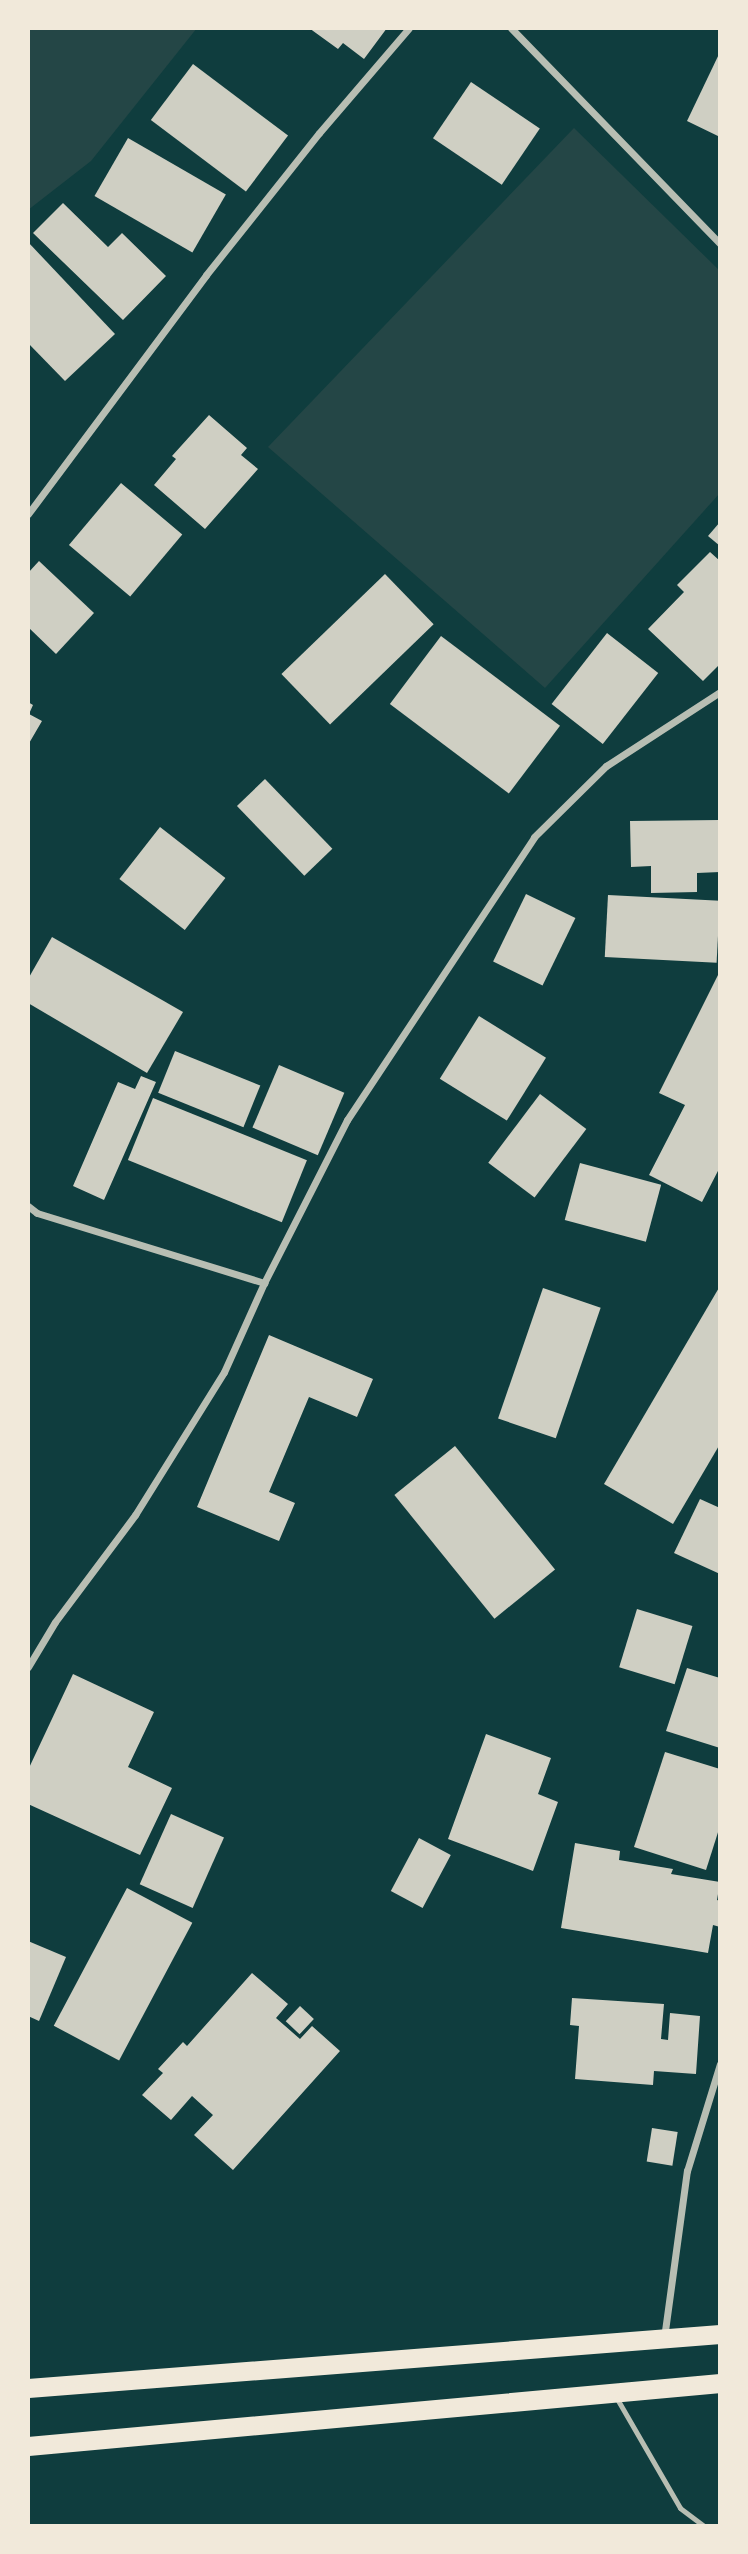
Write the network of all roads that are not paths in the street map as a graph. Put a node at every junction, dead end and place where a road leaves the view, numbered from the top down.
1 (409, 28) edge
2 (511, 28) edge
3 (720, 244) edge
4 (28, 514) edge
5 (720, 692) edge
6 (28, 1206) edge
7 (264, 1283) junction
8 (28, 1667) edge
9 (720, 2064) edge
10 (720, 2334) edge
11 (664, 2339) junction
12 (720, 2383) edge
13 (28, 2388) edge
14 (612, 2392) junction
15 (28, 2446) edge
16 (704, 2526) edge

1 - 4 street
2 - 3 street
5 - 7 street
6 - 7 street
7 - 8 street
9 - 11 street
10 - 11 highway
11 - 13 highway
12 - 14 highway
14 - 15 highway
14 - 16 lane

